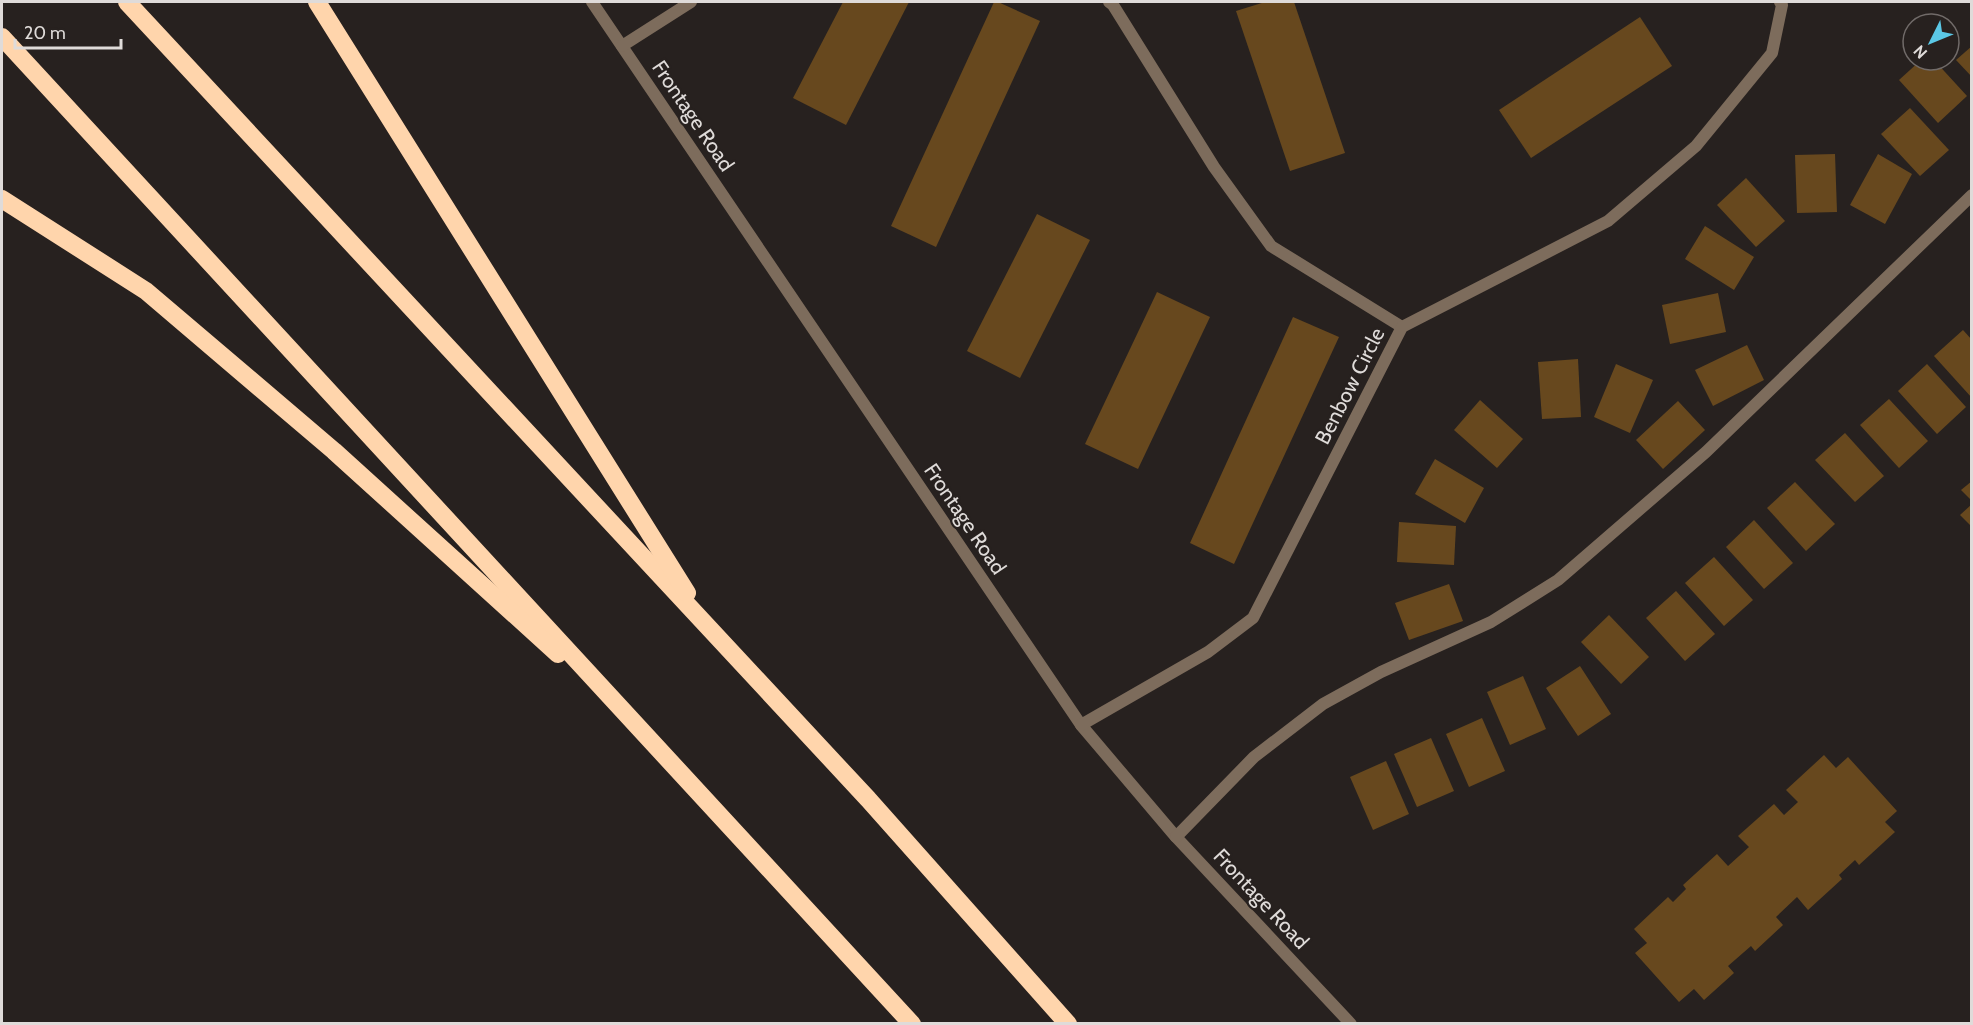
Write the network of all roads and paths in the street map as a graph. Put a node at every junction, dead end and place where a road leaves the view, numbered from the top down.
1 (127, 2) edge
2 (317, 2) edge
3 (592, 2) edge
4 (691, 2) edge
5 (1109, 2) edge
6 (1780, 2) edge
7 (2, 37) edge
8 (622, 46) junction
9 (1971, 195) edge
10 (2, 199) edge
11 (1402, 327) junction
12 (711, 630) junction
13 (1081, 725) junction
14 (646, 734) junction
15 (1176, 837) junction
16 (912, 1023) edge
17 (1068, 1023) edge
18 (1351, 1023) edge

1 - 12 highway
2 - 12 highway
3 - 8 street, Frontage Road
4 - 8 street
5 - 11 street
6 - 11 street, Benbow Circle
7 - 14 highway
8 - 13 street, Frontage Road
9 - 15 street
10 - 14 highway
11 - 13 street, Benbow Circle
12 - 17 highway
13 - 15 street, Frontage Road
14 - 16 highway
15 - 18 street, Frontage Road

